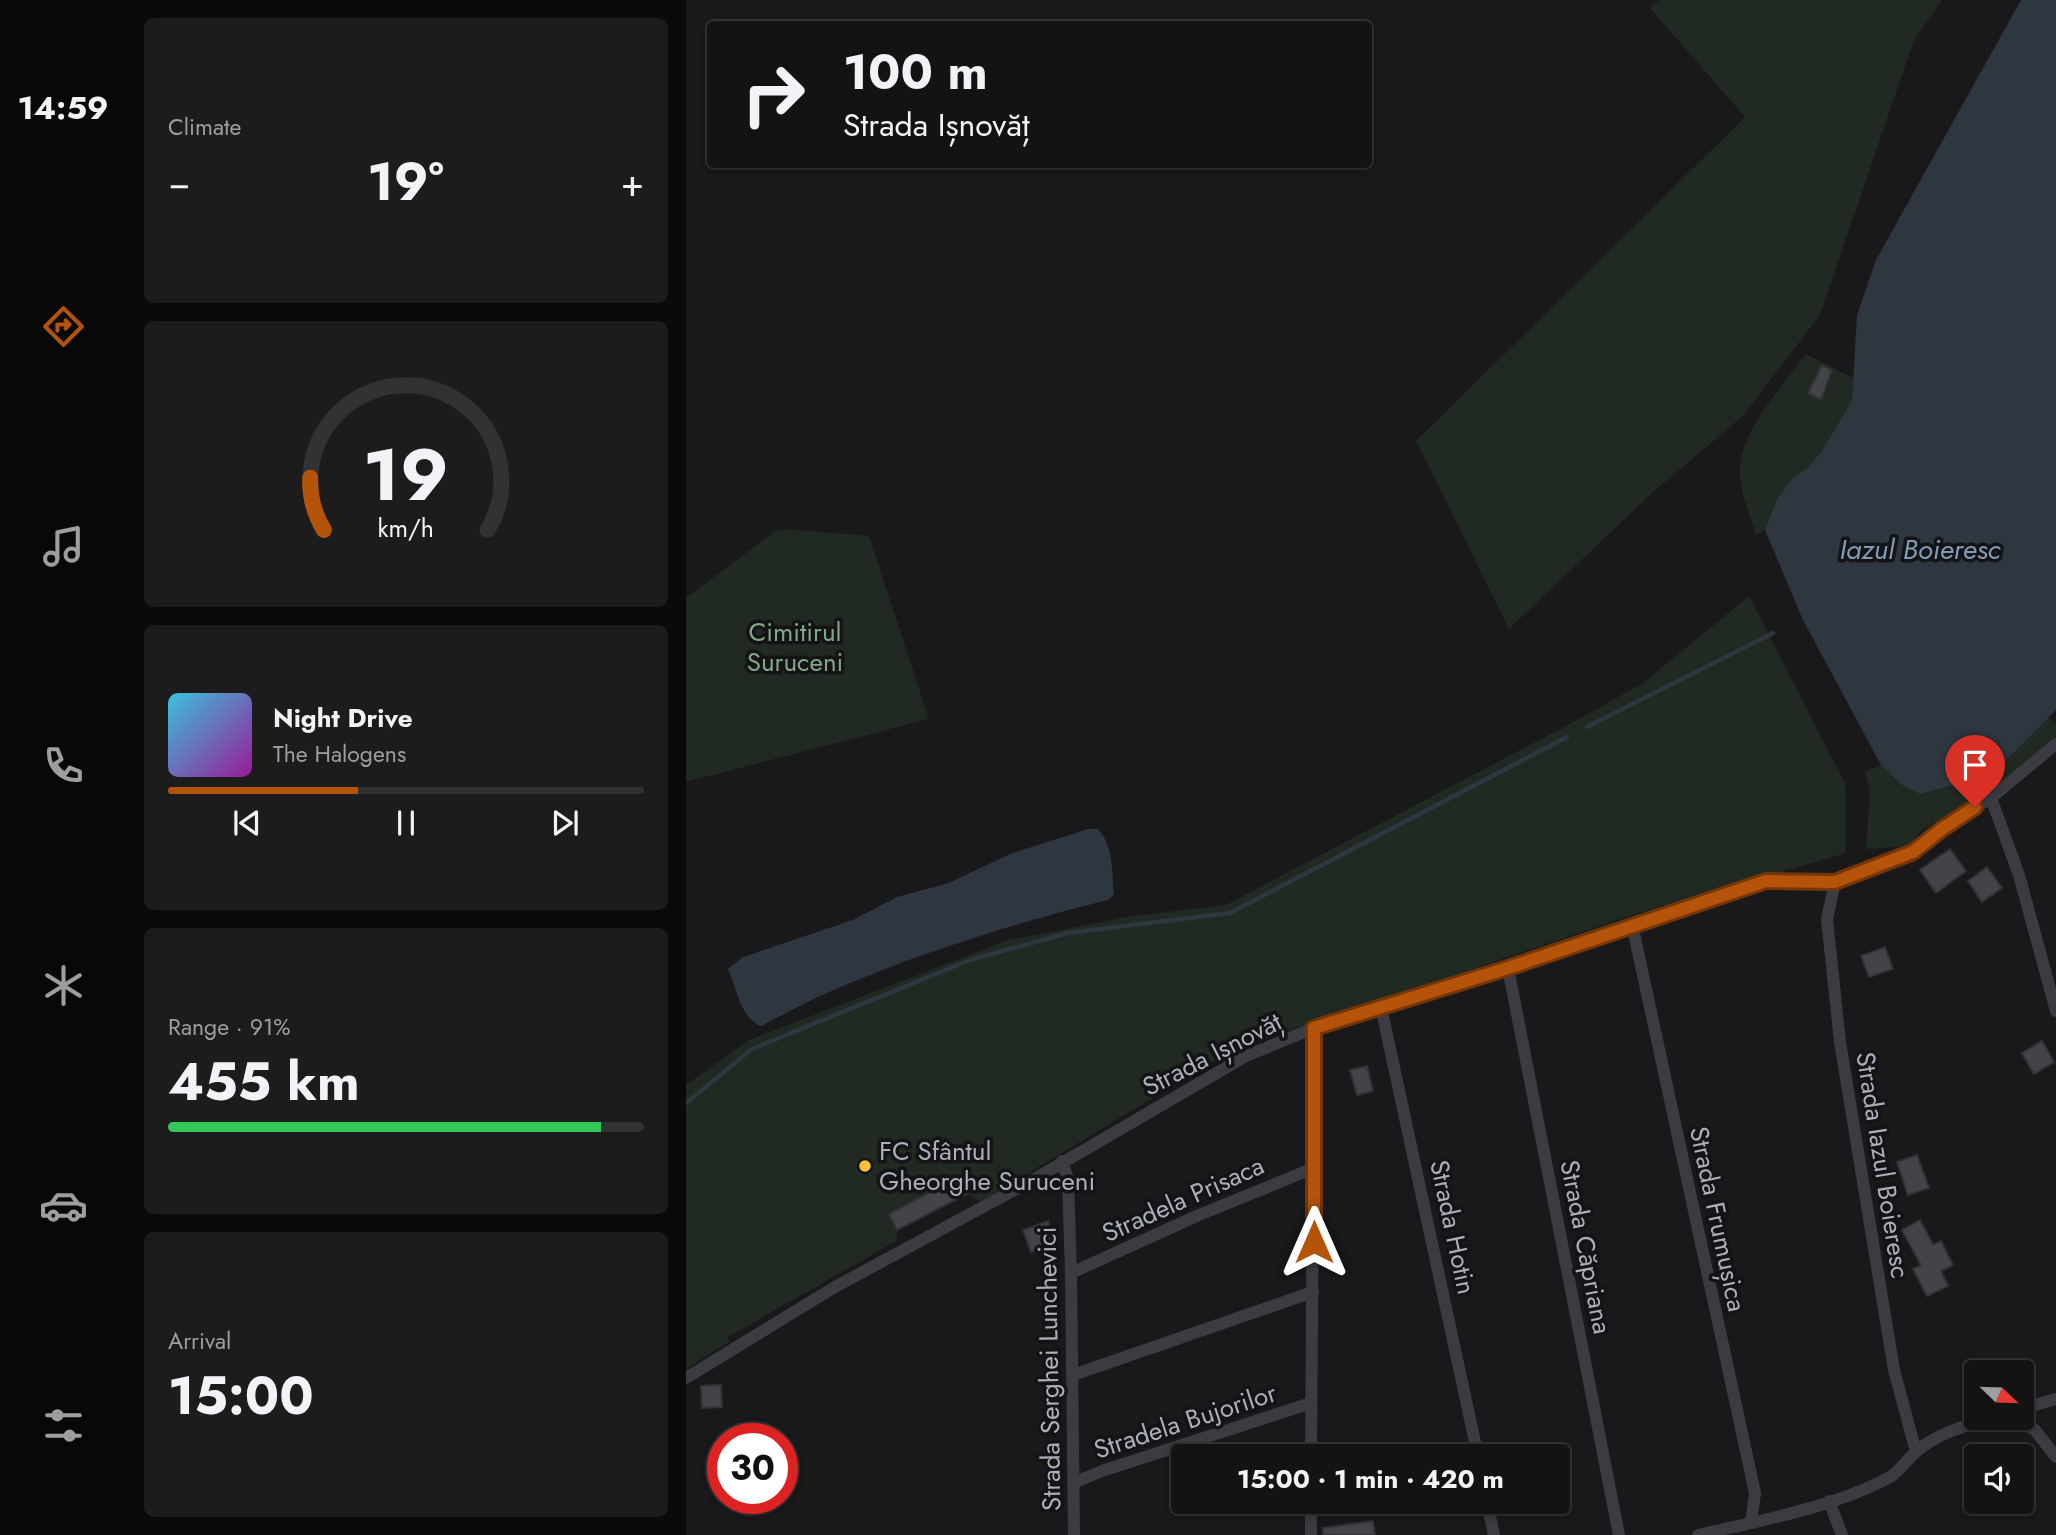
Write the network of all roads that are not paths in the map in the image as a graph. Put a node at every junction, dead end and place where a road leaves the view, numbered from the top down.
1 (2056, 744) edge
2 (1991, 798) junction
3 (1835, 882) junction
4 (1632, 924) junction
5 (1508, 968) junction
6 (1381, 1007) junction
7 (2056, 1011) edge
8 (1314, 1028) junction
9 (1062, 1161) junction
10 (1314, 1168) junction
11 (1072, 1273) junction
12 (1313, 1292) junction
13 (1073, 1375) junction
14 (686, 1378) edge
15 (2056, 1399) edge
16 (1311, 1403) junction
17 (2034, 1405) edge
18 (1964, 1427) edge
19 (2034, 1429) edge
20 (1311, 1444) edge
21 (1475, 1444) edge
22 (1916, 1452) junction
23 (2056, 1457) edge
24 (1073, 1483) junction
25 (1829, 1501) junction
26 (1311, 1514) edge
27 (1490, 1514) edge
28 (1751, 1522) junction
29 (1073, 1535) edge
30 (1311, 1535) edge
31 (1494, 1535) edge
32 (1619, 1535) edge
33 (1698, 1535) edge
34 (1842, 1535) edge

1 - 2 street, Strada Ișnovăț
2 - 3 street, Strada Ișnovăț
2 - 7 street
3 - 4 street, Strada Ișnovăț
3 - 22 street, Strada Iazul Boieresc
4 - 5 street, Strada Ișnovăț
4 - 28 street, Strada Frumușica
5 - 6 street, Strada Ișnovăț
5 - 32 street, Strada Căpriana
6 - 8 street, Strada Ișnovăț
6 - 21 street, Strada Hotin
8 - 9 street, Strada Ișnovăț
8 - 10 street
9 - 11 street, Strada Serghei Lunchevici
9 - 14 street, Strada Ișnovăț
10 - 11 street, Stradela Prisaca
10 - 12 street
11 - 13 street, Strada Serghei Lunchevici
12 - 13 street
12 - 16 street
13 - 24 street, Strada Serghei Lunchevici
15 - 17 street
16 - 20 street
16 - 24 street, Stradela Bujorilor
18 - 22 street
19 - 23 street
22 - 25 street
24 - 29 street, Strada Serghei Lunchevici
25 - 28 street
25 - 34 street
26 - 30 street
27 - 31 street
28 - 33 street

